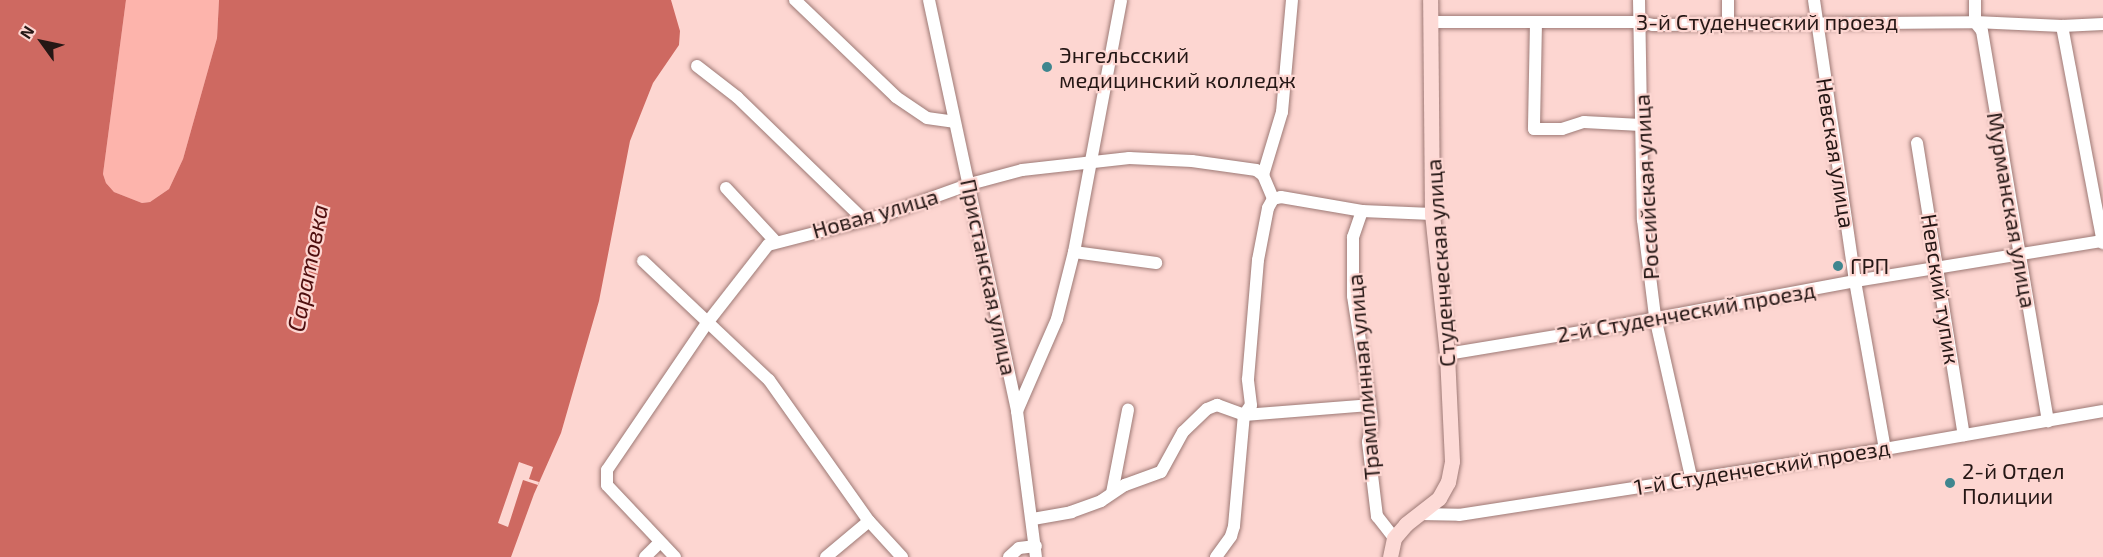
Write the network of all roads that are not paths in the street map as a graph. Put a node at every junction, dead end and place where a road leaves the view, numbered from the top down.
1 (795, 0) edge
2 (929, 0) edge
3 (1121, 0) edge
4 (1292, 0) edge
5 (1430, 0) edge
6 (1639, 0) edge
7 (1728, 0) edge
8 (1814, 0) edge
9 (1975, 0) edge
10 (1430, 22) junction
11 (1536, 22) junction
12 (1639, 22) junction
13 (1975, 22) junction
14 (1728, 23) junction
15 (1818, 24) junction
16 (2103, 24) edge
17 (2062, 26) junction
18 (697, 66) dead end
19 (954, 122) junction
20 (1641, 125) junction
21 (1917, 143) dead end
22 (1091, 160) junction
23 (1263, 175) junction
24 (970, 184) junction
25 (726, 188) dead end
26 (1273, 199) junction
27 (1362, 211) junction
28 (1432, 214) junction
29 (863, 219) junction
30 (776, 241) junction
31 (2103, 242) edge
32 (1074, 252) junction
33 (2019, 255) junction
34 (643, 261) dead end
35 (1156, 263) dead end
36 (1937, 267) junction
37 (1855, 281) junction
38 (1655, 317) junction
39 (707, 323) junction
40 (1446, 354) junction
41 (1370, 405) junction
42 (1128, 410) dead end
43 (1017, 411) junction
44 (2103, 411) edge
45 (1244, 415) junction
46 (2048, 421) junction
47 (1964, 435) junction
48 (1885, 449) junction
49 (1691, 477) junction
50 (1112, 494) junction
51 (1420, 514) junction
52 (1033, 519) junction
53 (869, 521) junction
54 (1394, 538) junction
55 (660, 542) junction
56 (1036, 552) edge
57 (645, 557) edge
58 (675, 557) edge
59 (826, 557) edge
60 (902, 557) edge
61 (1009, 557) edge
62 (1216, 557) edge
63 (1390, 557) edge

1 - 19 street
2 - 19 street, Пристанская улица
3 - 22 street
4 - 23 street
5 - 10 main road, Студенческая улица
6 - 12 street, Российская улица
7 - 14 street
8 - 15 street, Невская улица
9 - 13 street, Мурманская улица
10 - 11 street, 3-й Студенческий проезд
10 - 28 main road, Студенческая улица
11 - 12 street, 3-й Студенческий проезд
11 - 20 street
12 - 14 street, 3-й Студенческий проезд
12 - 20 street, Российская улица
13 - 15 street, 3-й Студенческий проезд
13 - 17 street, 3-й Студенческий проезд
13 - 33 street, Мурманская улица
14 - 15 street, 3-й Студенческий проезд
15 - 37 street, Невская улица
16 - 17 street, 3-й Студенческий проезд
17 - 31 street
18 - 29 street
19 - 24 street, Пристанская улица
20 - 38 street, Российская улица
21 - 36 street, Невский тупик
22 - 23 street, Новая улица
22 - 24 street, Новая улица
22 - 32 street
23 - 26 street
24 - 29 street, Новая улица
24 - 43 street, Пристанская улица
25 - 30 street
26 - 27 street
26 - 45 street
27 - 28 street
27 - 41 street, Трамплинная улица
28 - 40 main road, Студенческая улица
29 - 30 street, Новая улица
30 - 39 street, Новая улица
31 - 33 street, 2-й Студенческий проезд
32 - 35 street
32 - 43 street
33 - 36 street, 2-й Студенческий проезд
33 - 46 street, Мурманская улица
34 - 39 street
36 - 37 street, 2-й Студенческий проезд
36 - 47 street, Невский тупик
37 - 38 street, 2-й Студенческий проезд
37 - 48 street, Невская улица
38 - 40 street, 2-й Студенческий проезд
38 - 49 street, Российская улица
39 - 53 street
39 - 55 street, Новая улица
40 - 51 main road, Студенческая улица
41 - 45 street
41 - 54 street, Трамплинная улица
42 - 50 street
43 - 52 street, Пристанская улица
44 - 46 street, 1-й Студенческий проезд
45 - 50 street
45 - 62 street
46 - 47 street, 1-й Студенческий проезд
47 - 48 street, 1-й Студенческий проезд
48 - 49 street, 1-й Студенческий проезд
49 - 51 street, 1-й Студенческий проезд
50 - 52 street
51 - 54 main road, Студенческая улица
52 - 56 street, Пристанская улица
53 - 59 street
53 - 60 street
54 - 63 main road
55 - 57 street
55 - 58 street
56 - 61 street

